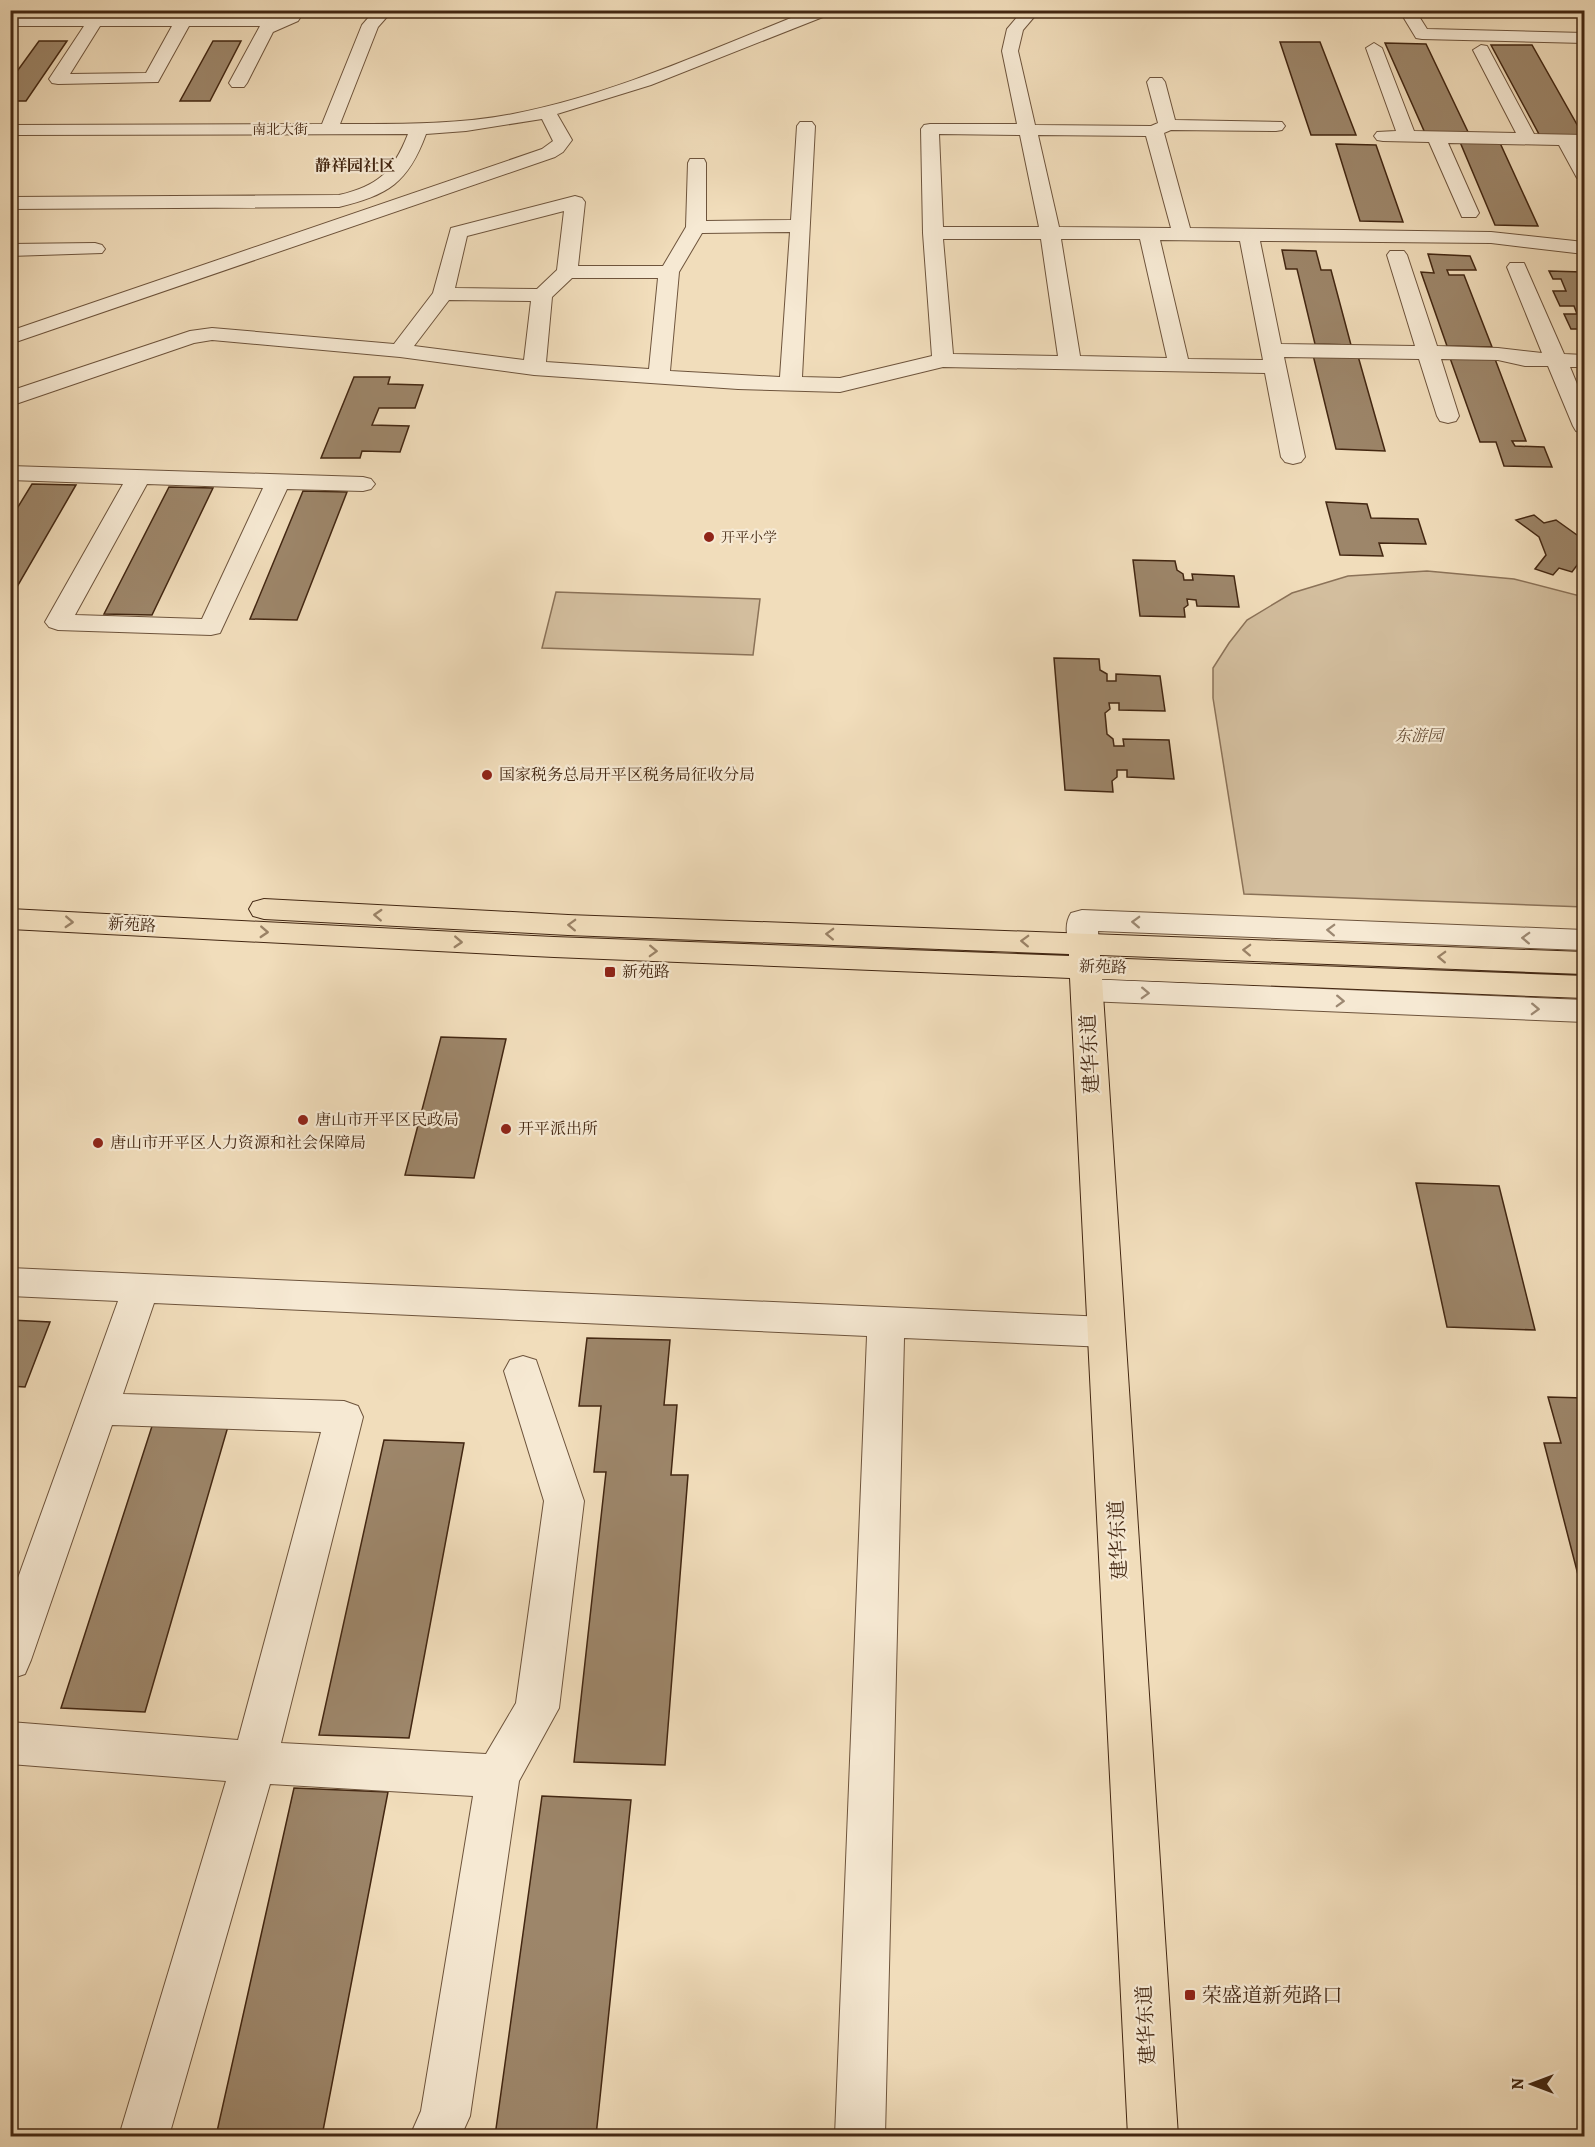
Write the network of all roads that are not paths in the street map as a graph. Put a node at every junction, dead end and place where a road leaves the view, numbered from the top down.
1 (31, 10) edge
2 (295, 10) edge
3 (386, 10) edge
4 (827, 10) edge
5 (1032, 10) edge
6 (1407, 10) edge
7 (118, 16) edge
8 (210, 16) edge
9 (10, 21) edge
10 (95, 21) junction
11 (183, 21) junction
12 (280, 23) junction
13 (10, 38) edge
14 (1374, 48) dead end
15 (1583, 48) edge
16 (1481, 50) dead end
17 (1156, 82) dead end
18 (238, 83) dead end
19 (547, 112) junction
20 (505, 121) junction
21 (806, 126) dead end
22 (1276, 126) dead end
23 (1161, 128) junction
24 (10, 129) edge
25 (329, 129) junction
26 (419, 129) junction
27 (1028, 129) junction
28 (1383, 136) dead end
29 (1407, 137) junction
30 (1436, 137) junction
31 (1528, 139) junction
32 (1575, 140) edge
33 (528, 144) junction
34 (697, 164) dead end
35 (1584, 174) edge
36 (10, 203) edge
37 (119, 203) junction
38 (1469, 213) dead end
39 (800, 226) junction
40 (696, 227) junction
41 (1050, 232) junction
42 (1148, 232) junction
43 (933, 233) junction
44 (1182, 234) junction
45 (1250, 235) junction
46 (1584, 248) edge
47 (10, 250) edge
48 (1397, 255) dead end
49 (1517, 267) dead end
50 (567, 272) junction
51 (669, 272) junction
52 (443, 294) junction
53 (542, 295) junction
54 (10, 338) edge
55 (400, 351) junction
56 (1427, 352) junction
57 (1274, 358) junction
58 (943, 360) junction
59 (1556, 360) junction
60 (1584, 361) edge
61 (1070, 363) junction
62 (1179, 365) junction
63 (534, 368) junction
64 (659, 375) junction
65 (791, 382) junction
66 (10, 399) edge
67 (1448, 416) dead end
68 (1584, 426) edge
69 (1293, 457) dead end
70 (11, 473) edge
71 (139, 477) junction
72 (278, 482) junction
73 (363, 484) dead end
74 (10, 896) edge
75 (10, 919) edge
76 (1584, 940) edge
77 (1584, 963) edge
78 (1085, 967) junction
79 (1584, 987) edge
80 (1584, 1011) edge
81 (10, 1282) edge
82 (141, 1288) junction
83 (886, 1322) junction
84 (1106, 1332) junction
85 (523, 1371) dead end
86 (97, 1409) junction
87 (10, 1660) edge
88 (10, 1743) edge
89 (254, 1762) junction
90 (498, 1776) junction
91 (144, 2136) edge
92 (435, 2136) edge
93 (860, 2136) edge
94 (1153, 2136) edge

1 - 13 street
2 - 12 street
3 - 25 street
4 - 19 street, 南北大街
5 - 27 street
6 - 15 street
7 - 10 street
7 - 11 street
8 - 11 street
8 - 12 street
9 - 10 street
10 - 11 street
12 - 18 street
14 - 29 street
16 - 31 street
17 - 23 street
19 - 20 street, 南北大街
19 - 33 street
20 - 26 street, 南北大街
20 - 33 street
21 - 39 street
22 - 23 street
23 - 27 street
23 - 44 street
24 - 25 street, 南北大街
25 - 26 street, 南北大街
26 - 37 street
27 - 41 street
27 - 43 street
28 - 29 street
29 - 30 street
30 - 31 street
30 - 38 street
31 - 32 street
32 - 35 street
33 - 54 street
34 - 40 street
36 - 37 street
37 - 47 street
39 - 40 street
39 - 65 street
40 - 51 street
41 - 42 street
41 - 43 street
41 - 61 street
42 - 44 street
42 - 62 street
43 - 58 street
44 - 45 street
45 - 46 street
45 - 57 street
48 - 56 street
49 - 59 street
50 - 51 street
50 - 52 street
50 - 53 street
51 - 64 street
52 - 53 street
52 - 55 street
53 - 63 street
55 - 63 street
55 - 66 street
56 - 57 street
56 - 59 street
56 - 67 street
57 - 62 street
57 - 69 street
58 - 61 street
58 - 65 street
59 - 60 street
59 - 68 street
61 - 62 street
63 - 64 street
64 - 65 street
70 - 71 street
71 - 72 street
71 - 72 street
72 - 73 street
78 -> 74 main road, 新苑路
75 -> 78 main road, 新苑路
76 -> 78 street
77 -> 78 main road, 新苑路
78 - 79 main road, 新苑路
78 -> 80 street
78 - 84 main road, 建华东道
81 - 82 street
82 - 83 street
82 - 86 street
83 - 84 street
83 - 93 street
84 - 94 main road, 建华东道
85 - 90 street
86 - 87 street
86 - 89 street
88 - 89 street
89 - 90 street
89 - 91 street
90 - 92 street

